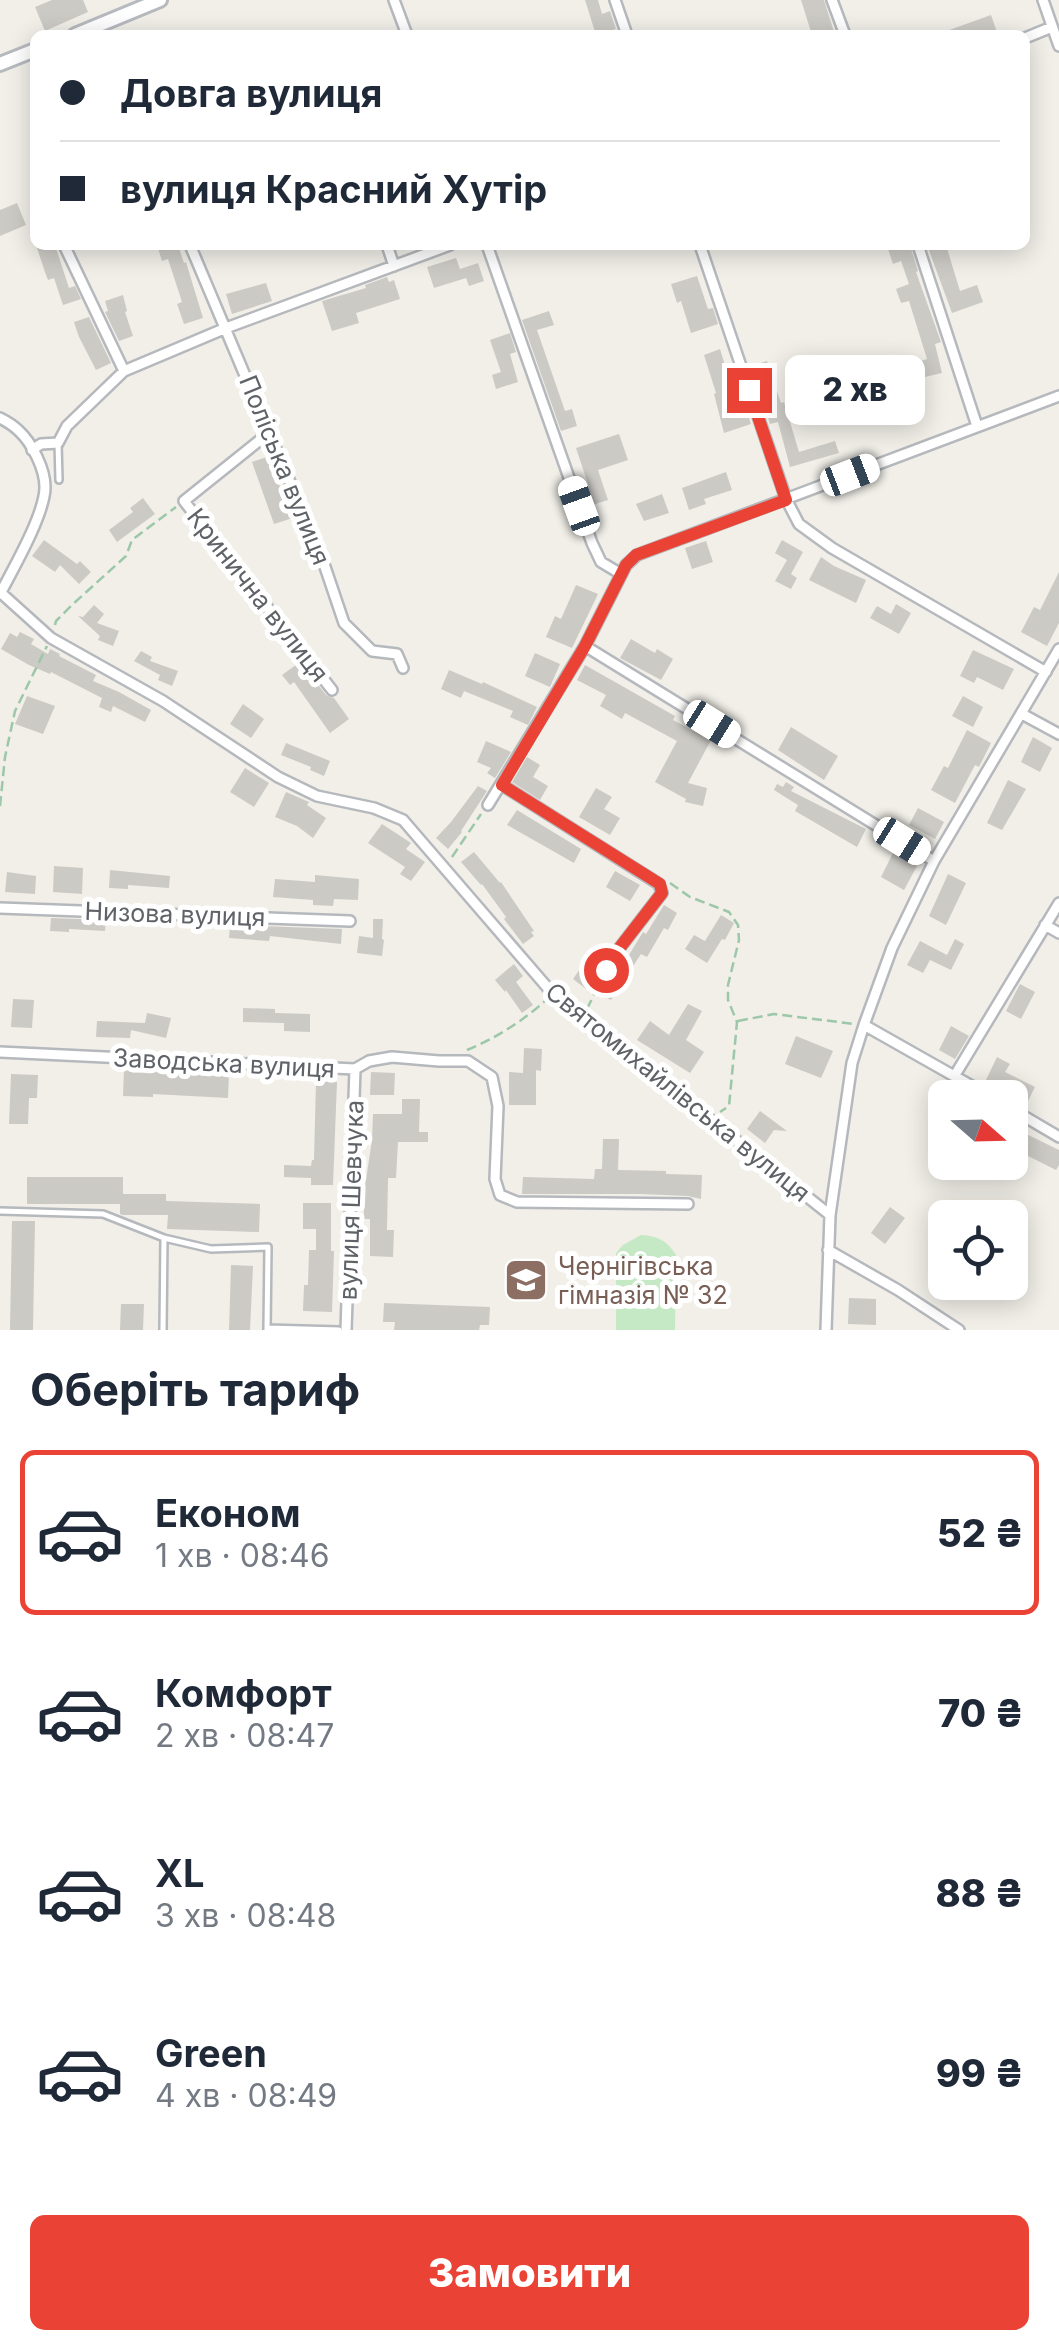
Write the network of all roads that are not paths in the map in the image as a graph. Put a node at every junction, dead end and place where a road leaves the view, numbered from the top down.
1 (160, 0) edge
2 (394, 0) edge
3 (615, 0) edge
4 (832, 0) edge
5 (1042, 0) edge
6 (1052, 27) junction
7 (104, 30) edge
8 (405, 30) edge
9 (625, 30) edge
10 (843, 30) edge
11 (1030, 36) edge
12 (1058, 42) edge
13 (30, 52) edge
14 (0, 64) edge
15 (66, 250) edge
16 (192, 250) edge
17 (389, 250) edge
18 (437, 250) edge
19 (489, 250) edge
20 (702, 250) edge
21 (920, 250) edge
22 (394, 266) junction
23 (226, 328) junction
24 (124, 371) junction
25 (1059, 396) edge
26 (0, 418) edge
27 (977, 426) junction
28 (270, 432) junction
29 (58, 443) junction
30 (37, 447) junction
31 (59, 480) dead end
32 (786, 500) junction
33 (621, 574) junction
34 (0, 593) edge
35 (585, 646) junction
36 (1059, 649) edge
37 (403, 668) dead end
38 (1046, 672) junction
39 (332, 690) dead end
40 (1022, 714) junction
41 (1059, 734) edge
42 (502, 785) junction
43 (488, 805) road end
44 (934, 861) junction
45 (1059, 903) edge
46 (0, 908) edge
47 (350, 920) dead end
48 (1046, 926) junction
49 (1059, 933) edge
50 (606, 970) road end
51 (864, 1026) junction
52 (0, 1052) edge
53 (355, 1069) junction
54 (955, 1075) junction
55 (963, 1080) edge
56 (1028, 1119) edge
57 (1059, 1137) edge
58 (688, 1204) dead end
59 (0, 1210) edge
60 (830, 1215) junction
61 (164, 1238) junction
62 (828, 1250) junction
63 (267, 1329) edge
64 (163, 1330) edge
65 (342, 1330) edge
66 (826, 1330) edge
67 (959, 1330) edge

1 - 7 main road
2 - 8 street
3 - 9 street
4 - 10 street
5 - 6 street
6 - 11 street
6 - 12 street
13 - 14 main road
15 - 24 street
16 - 23 street, Поліська вулиця
17 - 22 street
18 - 22 street
19 - 33 street
20 - 32 street
21 - 27 street
22 - 23 street
23 - 24 street
23 - 28 street, Поліська вулиця
24 - 29 street
25 - 27 street
26 - 30 street
27 - 32 street
28 - 37 street, Поліська вулиця
28 - 39 street, Кринична вулиця
29 - 30 street
29 - 31 lane
30 - 34 street
32 - 33 street
32 - 38 street
33 - 35 street
34 - 60 street, Святомихайлівська вулиця
35 - 42 street
35 - 44 street
36 - 38 street
38 - 40 street
40 - 41 street
40 - 44 street
42 - 43 street
42 - 50 street
44 - 51 street
45 - 48 street
46 - 47 street, Низова вулиця
48 - 49 street
48 - 54 street
51 - 54 street
51 - 60 street
52 - 53 street, Заводська вулиця
53 - 58 street, Заводська вулиця
53 - 65 street, вулиця Шевчука
54 - 55 street
56 - 57 street
59 - 61 lane
60 - 62 street
61 - 63 lane
61 - 64 lane
62 - 66 street
62 - 67 street
63 - 65 lane

